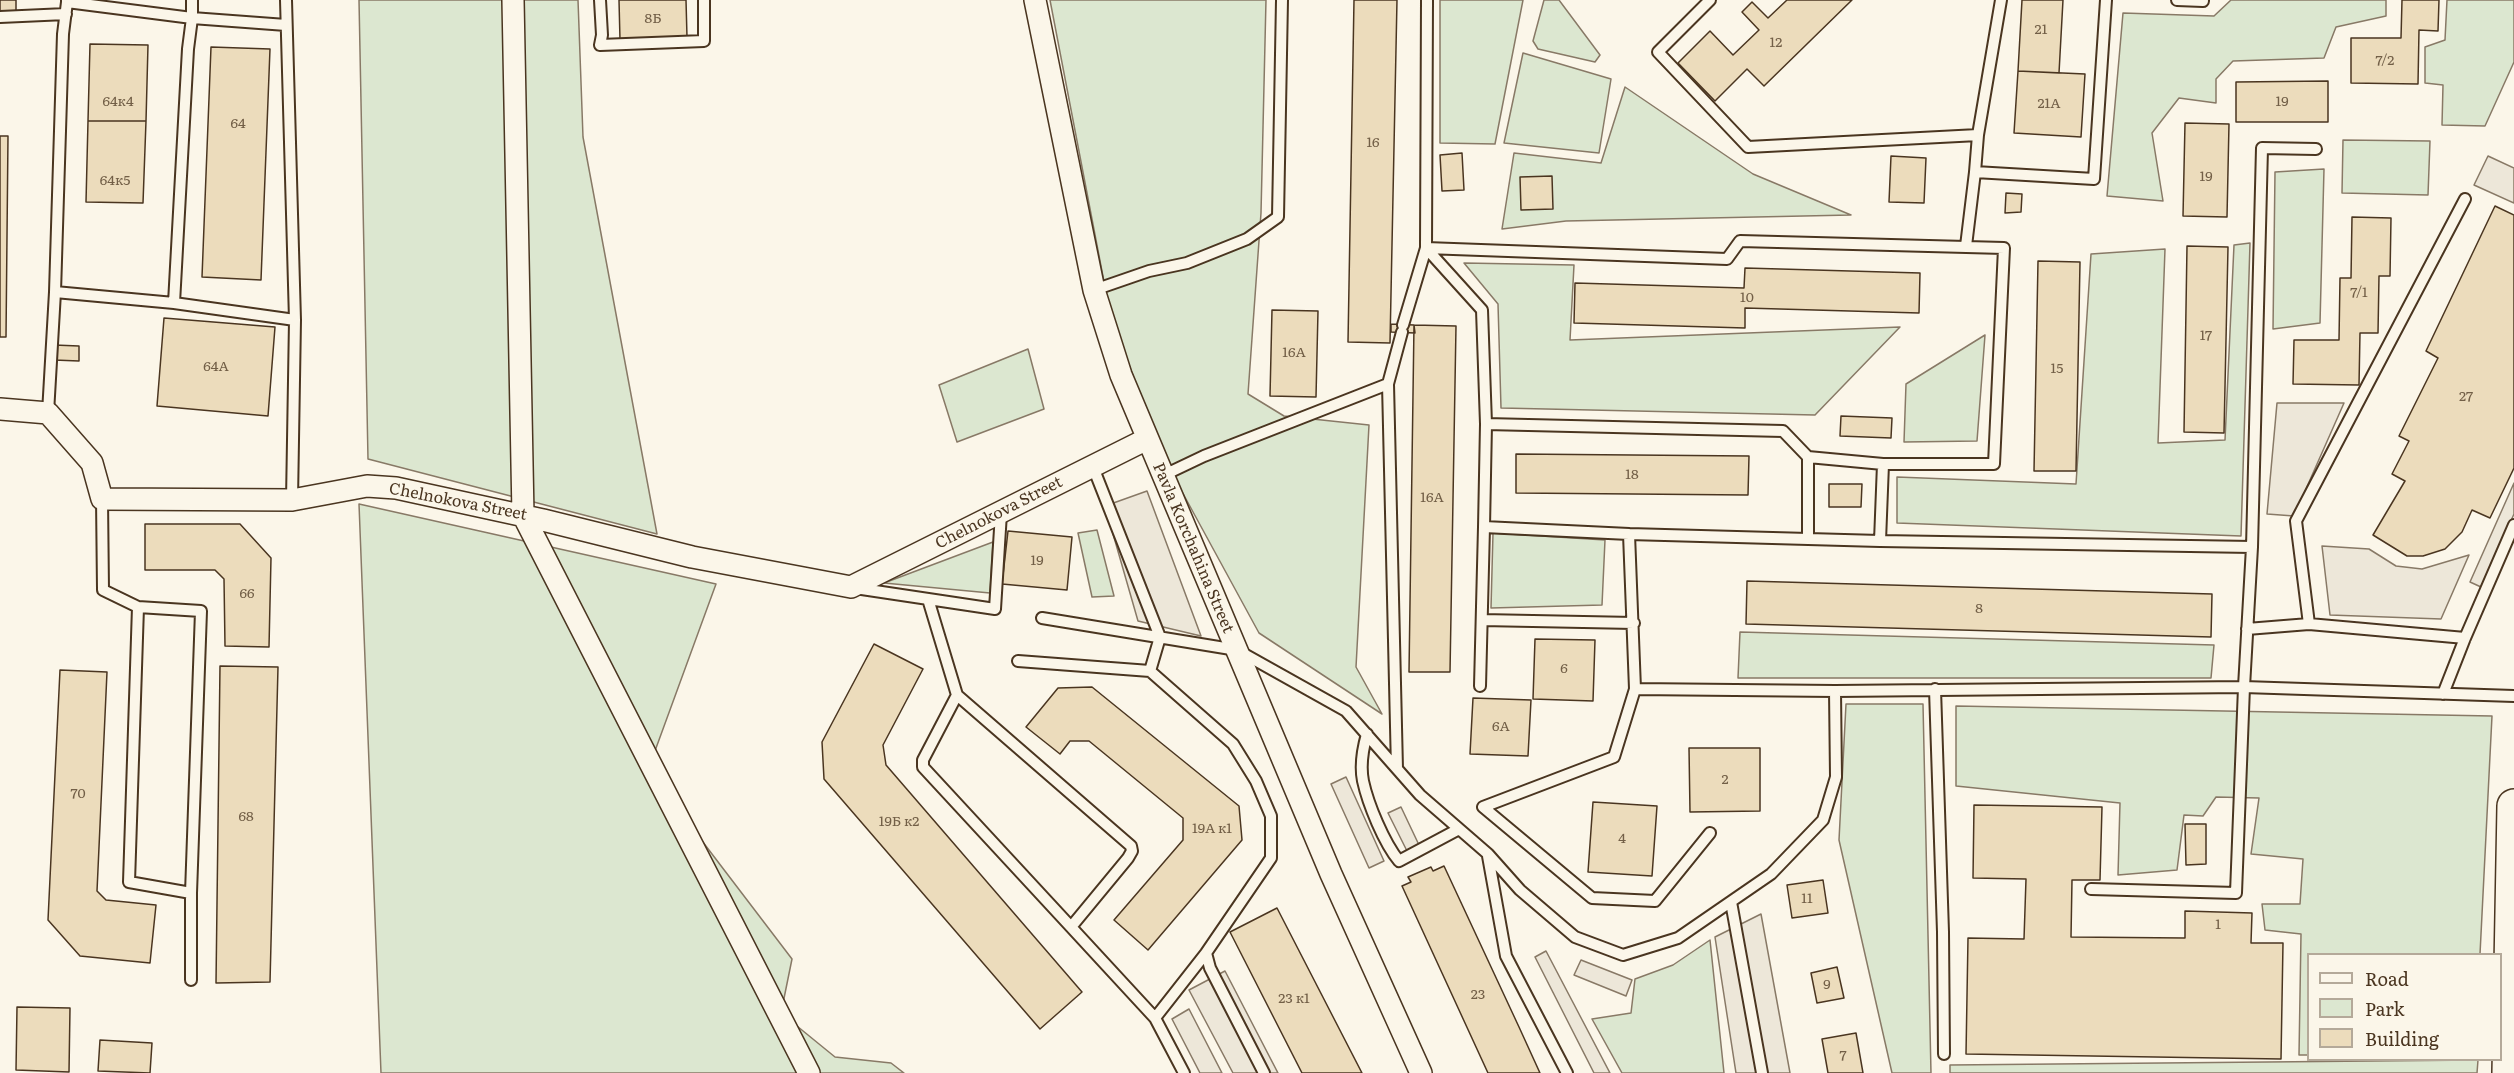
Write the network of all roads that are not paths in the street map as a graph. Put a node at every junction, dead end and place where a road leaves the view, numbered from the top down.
1 (192, 0) edge
2 (286, 0) edge
3 (513, 0) edge
4 (600, 0) edge
5 (704, 0) edge
6 (1035, 0) edge
7 (1282, 0) edge
8 (1427, 0) edge
9 (1710, 0) edge
10 (2001, 0) edge
11 (2106, 0) edge
12 (2177, 0) edge
13 (2203, 1) edge
14 (66, 5) edge
15 (0, 17) edge
16 (192, 18) junction
17 (286, 25) junction
18 (1978, 135) junction
19 (2316, 149) dead end
20 (1975, 172) junction
21 (2465, 199) dead end
22 (1966, 246) junction
23 (1426, 248) junction
24 (1094, 290) junction
25 (55, 292) junction
26 (174, 303) junction
27 (295, 320) junction
28 (1388, 384) junction
29 (0, 409) edge
30 (48, 413) junction
31 (1486, 424) junction
32 (1147, 439) junction
33 (1808, 457) junction
34 (1883, 464) junction
35 (1093, 467) junction
36 (1162, 476) junction
37 (102, 499) junction
38 (292, 500) junction
39 (1001, 513) junction
40 (523, 515) junction
41 (2514, 525) edge
42 (1484, 527) junction
43 (1629, 534) junction
44 (1808, 539) junction
45 (1880, 541) junction
46 (2252, 546) junction
47 (851, 587) junction
48 (928, 599) junction
49 (138, 607) junction
50 (1042, 618) dead end
51 (1482, 620) junction
52 (1634, 623) junction
53 (2309, 624) junction
54 (2247, 629) junction
55 (1160, 637) junction
56 (2465, 638) junction
57 (1237, 650) junction
58 (1018, 661) dead end
59 (1150, 671) junction
60 (1480, 686) dead end
61 (2244, 687) junction
62 (1635, 689) junction
63 (1935, 689) junction
64 (1835, 691) junction
65 (2443, 694) junction
66 (957, 695) junction
67 (2514, 696) edge
68 (1367, 734) junction
69 (1397, 770) junction
70 (2514, 806) edge
71 (1458, 829) junction
72 (1710, 833) dead end
73 (1488, 854) junction
74 (2091, 889) dead end
75 (191, 893) junction
76 (1731, 902) junction
77 (1071, 927) junction
78 (1206, 953) junction
79 (191, 980) dead end
80 (1155, 1017) junction
81 (1944, 1054) dead end
82 (809, 1073) edge
83 (1184, 1073) edge
84 (1264, 1073) edge
85 (1421, 1073) edge
86 (1567, 1073) edge
87 (1762, 1073) edge
88 (2509, 1073) edge

1 - 16 lane
2 - 17 lane
3 - 40 street
4 - 5 lane
6 - 24 street, Pavla Korchahina Street
7 - 24 lane
8 - 23 lane
9 - 18 lane
10 - 18 lane
11 - 20 lane
12 - 13 lane
14 - 15 lane
14 - 16 lane
14 - 25 lane
16 - 17 lane
16 - 26 lane
17 - 27 lane
18 - 20 lane
19 - 46 lane
20 - 22 lane
21 - 53 lane
22 - 23 lane
22 - 34 lane
23 - 28 lane
23 - 31 lane
24 - 32 street, Pavla Korchahina Street
25 - 26 lane
25 - 30 lane
26 - 27 lane
27 - 38 lane
28 - 36 lane
28 - 69 lane
29 - 30 street
30 - 37 street
31 - 33 lane
31 - 42 lane
32 - 35 street, Chelnokova Street
32 - 36 street, Pavla Korchahina Street
33 - 34 lane
33 - 44 lane
34 - 45 lane
35 - 39 street, Chelnokova Street
35 - 55 lane
36 - 57 street, Pavla Korchahina Street
37 - 38 street, Chelnokova Street
37 - 49 lane
38 - 40 street, Chelnokova Street
39 - 47 street, Chelnokova Street
39 - 48 lane, Chelnokova Street
40 - 47 street, Chelnokova Street
40 - 82 street
41 - 56 lane
42 - 43 lane
42 - 51 lane
43 - 44 lane
43 - 52 lane
44 - 45 lane
45 - 46 lane
46 - 54 lane
47 - 48 lane, Chelnokova Street
48 - 66 lane
49 - 75 lane
49 - 75 lane
50 - 55 lane
51 - 52 lane
51 - 60 lane
52 - 62 lane
53 - 54 lane
53 - 56 lane
54 - 61 lane
55 - 57 lane
55 - 59 lane
56 - 65 lane
57 - 68 lane
57 - 85 street, Pavla Korchahina Street
58 - 59 lane
59 - 78 lane
61 - 63 lane
61 - 65 lane
61 - 74 lane
62 - 64 lane
62 - 72 lane
63 - 64 lane
63 - 81 lane
64 - 76 lane
65 - 67 lane
66 - 77 lane
66 - 77 lane
68 - 69 lane
68 - 71 lane
69 - 71 lane
70 - 88 main road
71 - 73 lane
73 - 76 lane
73 - 86 lane
75 - 79 lane
76 - 87 lane
77 - 80 lane
78 - 80 lane
78 - 84 lane
80 - 83 lane

